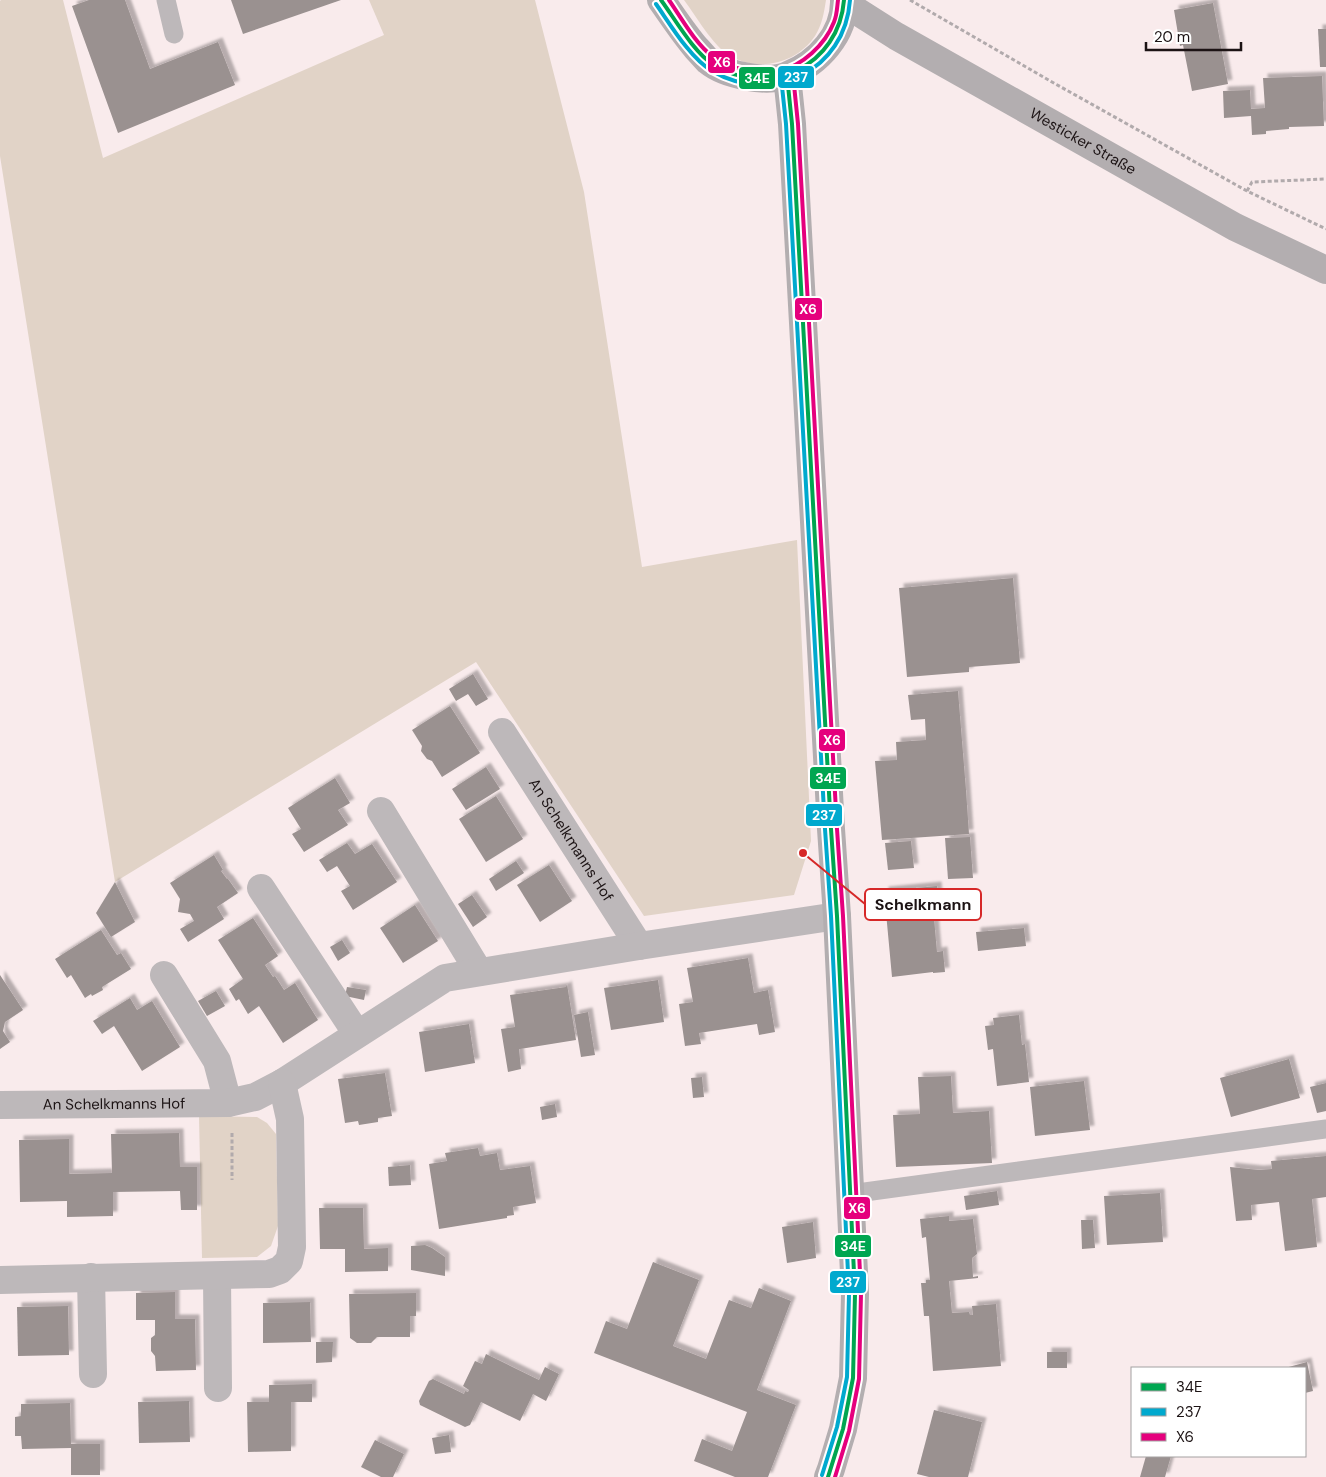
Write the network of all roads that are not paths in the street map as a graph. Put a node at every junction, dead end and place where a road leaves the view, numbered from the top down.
1 (166, 0) edge
2 (661, 0) edge
3 (844, 1) edge
4 (174, 34) dead end
5 (787, 76) junction
6 (1326, 270) edge
7 (502, 732) dead end
8 (381, 811) dead end
9 (261, 888) dead end
10 (837, 916) junction
11 (639, 946) junction
12 (479, 972) junction
13 (164, 975) dead end
14 (356, 1034) junction
15 (282, 1083) junction
16 (228, 1103) junction
17 (0, 1105) edge
18 (1326, 1130) edge
19 (850, 1194) junction
20 (217, 1276) junction
21 (91, 1277) junction
22 (0, 1280) edge
23 (93, 1374) dead end
24 (218, 1388) dead end
25 (836, 1474) edge

1 - 4 lane
2 - 5 street, Westicker Straße
3 - 5 street, Westicker Straße
3 - 6 street, Westicker Straße
5 - 10 street
7 - 11 street, An Schelkmanns Hof
8 - 12 street
9 - 14 street
10 - 11 street, An Schelkmanns Hof
10 - 19 street
11 - 12 street, An Schelkmanns Hof
12 - 14 street, An Schelkmanns Hof
13 - 16 street
14 - 15 street, An Schelkmanns Hof
15 - 16 street, An Schelkmanns Hof
15 - 20 street
16 - 17 street, An Schelkmanns Hof
18 - 19 lane
19 - 25 street
20 - 21 street
20 - 24 street
21 - 22 street
21 - 23 street

